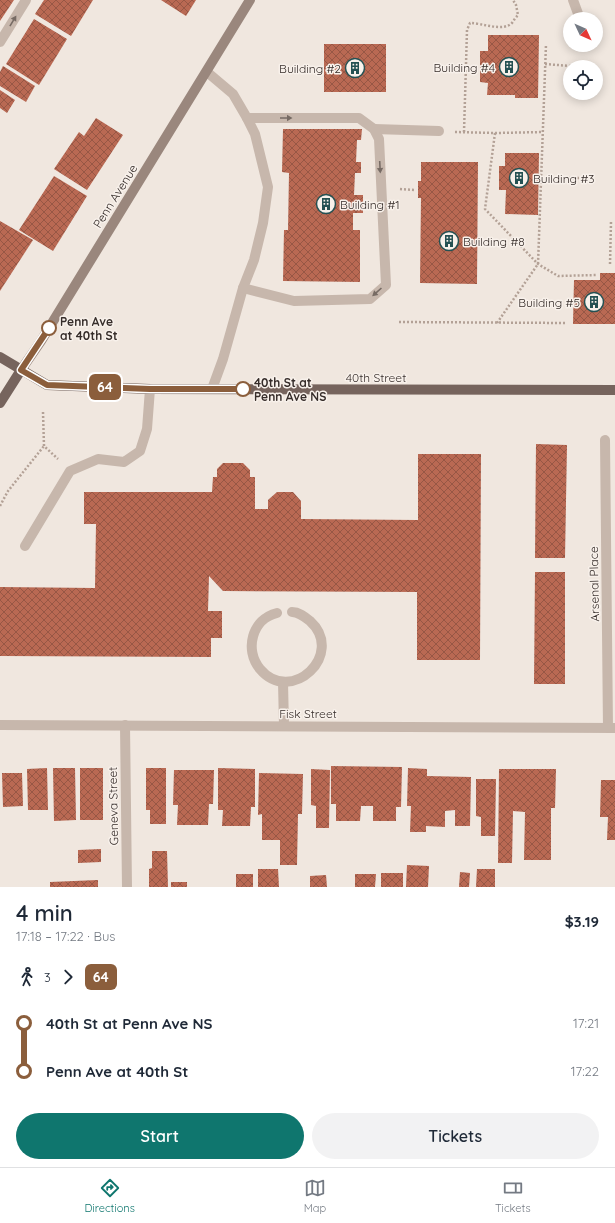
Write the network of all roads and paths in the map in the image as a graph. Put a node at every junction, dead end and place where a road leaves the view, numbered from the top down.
1 (26, 0) edge
2 (250, 0) edge
3 (514, 0) edge
4 (573, 0) edge
5 (577, 12) edge
6 (0, 42) edge
7 (546, 44) dead end
8 (545, 64) junction
9 (563, 65) edge
10 (207, 72) junction
11 (247, 118) junction
12 (374, 129) junction
13 (439, 131) dead end
14 (543, 132) junction
15 (495, 133) junction
16 (541, 178) junction
17 (580, 178) dead end
18 (400, 189) dead end
19 (415, 190) dead end
20 (611, 222) dead end
21 (538, 264) junction
22 (610, 264) dead end
23 (597, 275) dead end
24 (243, 288) junction
25 (399, 322) dead end
26 (497, 323) junction
27 (567, 323) dead end
28 (0, 357) edge
29 (21, 370) junction
30 (150, 389) junction
31 (212, 389) junction
32 (615, 390) edge
33 (0, 403) edge
34 (43, 412) dead end
35 (605, 440) dead end
36 (44, 446) junction
37 (70, 470) junction
38 (0, 506) edge
39 (25, 546) dead end
40 (292, 612) dead end
41 (277, 613) dead end
42 (283, 682) junction
43 (0, 725) edge
44 (125, 725) junction
45 (284, 726) junction
46 (612, 728) edge
47 (128, 887) edge

6 -> 1 street
2 - 10 main road, Penn Avenue
3 - 15 path
4 - 5 street
7 - 8 path
8 - 9 path
8 - 14 path
10 - 11 street
10 - 29 main road, Penn Avenue
11 -> 12 street
11 - 24 street
12 - 13 street
12 -> 24 street
14 - 15 path
14 - 16 path
15 - 21 path
16 - 17 path
16 - 21 path
18 - 19 path
20 - 22 path
21 - 23 path
21 - 26 path
24 - 31 street
25 - 26 path
26 - 27 path
28 - 29 main road, 40th Street
29 - 30 main road, 40th Street
29 - 33 main road, Penn Avenue
30 - 31 main road, 40th Street
30 - 37 street
31 - 32 main road, 40th Street
34 - 36 path
35 - 46 street, Arsenal Place
36 - 37 path
36 - 38 path
37 - 39 street
40 - 42 street
41 - 42 street
42 - 45 street
43 - 44 street, Fisk Street
44 - 45 street, Fisk Street
44 - 47 street, Geneva Street
45 - 46 street, Fisk Street

